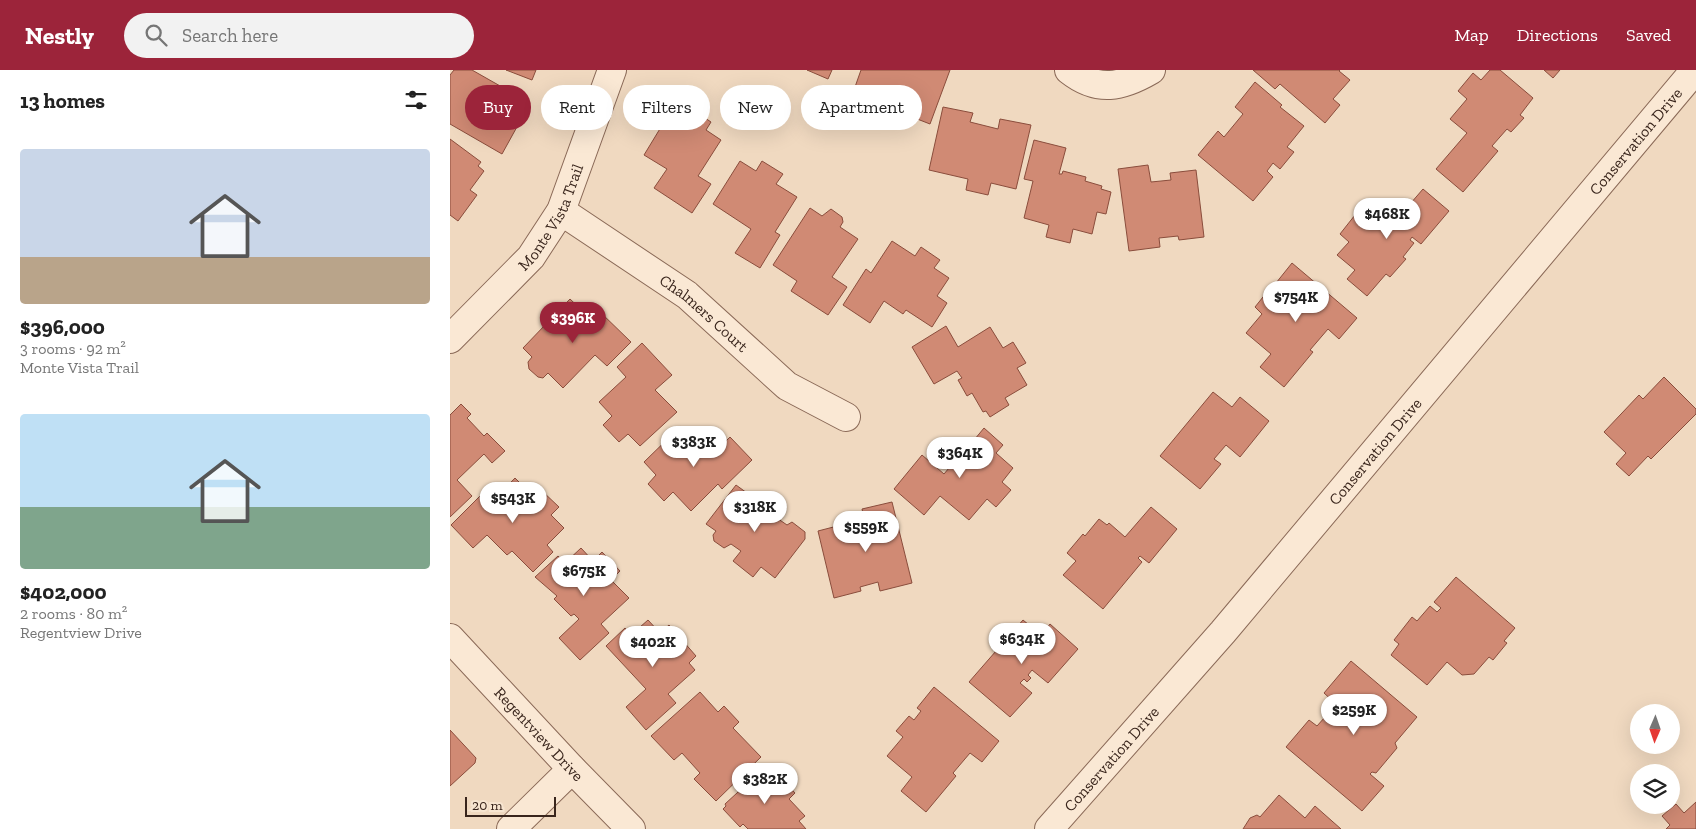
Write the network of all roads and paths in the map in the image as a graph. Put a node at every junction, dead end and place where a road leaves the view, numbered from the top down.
1 (612, 70) edge
2 (1070, 70) edge
3 (1151, 70) edge
4 (1695, 70) edge
5 (561, 211) junction
6 (450, 339) edge
7 (846, 417) dead end
8 (450, 638) edge
9 (572, 769) junction
10 (511, 829) edge
11 (631, 829) edge
12 (1049, 829) edge

1 - 5 street, Monte Vista Trail
2 - 3 street
4 - 12 street, Conservation Drive
5 - 6 street, Monte Vista Trail
5 - 7 street, Chalmers Court
8 - 9 street, Regentview Drive
9 - 10 street
9 - 11 street, Regentview Drive

